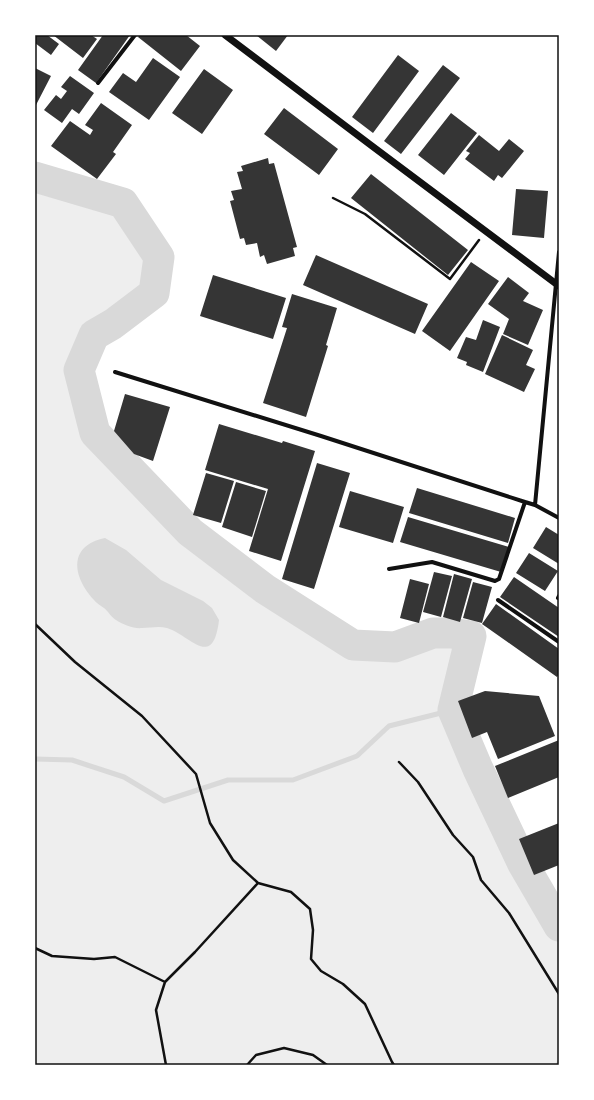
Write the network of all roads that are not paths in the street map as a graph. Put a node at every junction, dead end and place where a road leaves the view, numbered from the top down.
1 (135, 35) edge
2 (225, 35) edge
3 (98, 83) dead end
4 (559, 252) edge
5 (557, 285) edge
6 (115, 372) dead end
7 (525, 502) junction
8 (535, 505) junction
9 (559, 518) edge
10 (389, 569) dead end
11 (498, 600) dead end
12 (559, 642) edge

1 - 3 street
2 - 5 street
4 - 5 street
5 - 8 street
6 - 7 street
7 - 8 street
7 - 10 street
8 - 9 street
11 - 12 street

